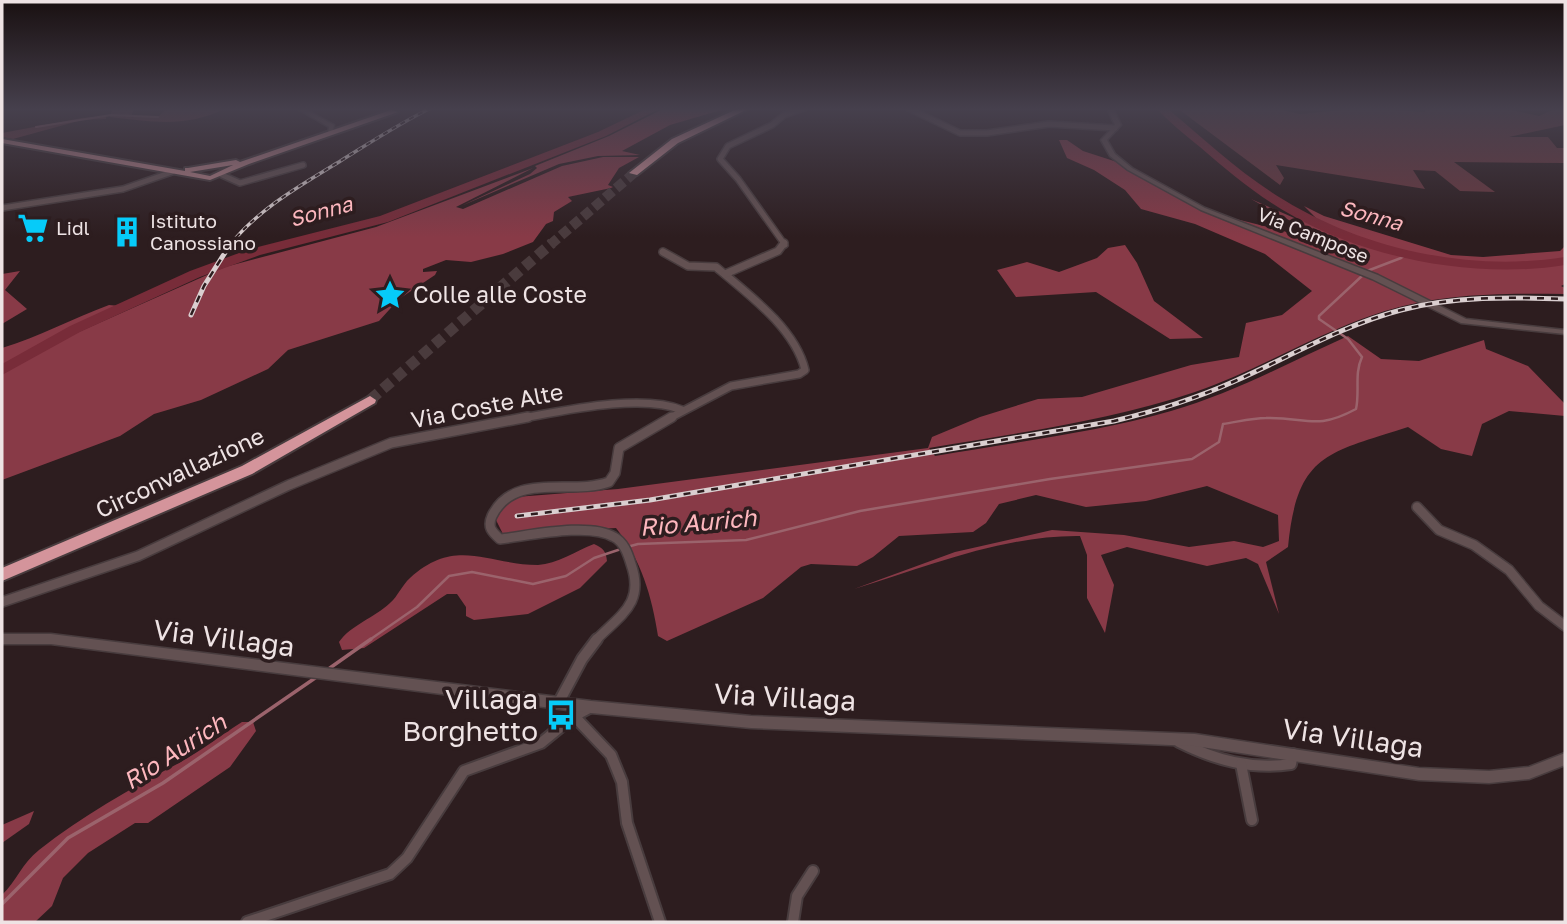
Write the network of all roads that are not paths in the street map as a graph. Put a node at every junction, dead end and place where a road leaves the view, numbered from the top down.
1 (58, 151) edge
2 (277, 151) edge
3 (280, 151) edge
4 (662, 151) edge
5 (723, 151) edge
6 (1110, 151) edge
7 (303, 165) dead end
8 (206, 168) junction
9 (163, 170) junction
10 (225, 170) junction
11 (172, 173) junction
12 (634, 173) tunnel mouth
13 (199, 176) junction
14 (142, 182) junction
15 (2, 208) edge
16 (663, 252) dead end
17 (725, 274) junction
18 (1565, 332) edge
19 (370, 400) tunnel mouth
20 (682, 410) junction
21 (1417, 507) dead end
22 (2, 575) edge
23 (2, 602) edge
24 (1565, 626) edge
25 (2, 639) edge
26 (558, 702) junction
27 (591, 707) junction
28 (574, 716) junction
29 (1174, 739) junction
30 (1293, 754) junction
31 (1565, 759) edge
32 (1241, 764) junction
33 (1252, 820) dead end
34 (813, 871) dead end
35 (247, 922) edge
36 (660, 922) edge
37 (793, 922) edge

1 - 9 main road
2 - 10 main road
3 - 10 main road
4 - 12 highway
5 - 17 street
6 - 18 street, Via Campose
7 - 10 street
8 - 9 main road
8 - 10 main road
8 - 13 main road
9 - 11 main road
9 - 14 street
10 - 13 main road
11 - 13 main road
11 - 14 street
14 - 15 street
16 - 17 street
17 - 20 street
19 - 22 highway, Circonvallazione
20 - 23 street, Via Coste Alte
20 - 26 street
21 - 24 street
25 - 26 street, Via Villaga
26 - 27 street, Via Villaga
27 - 28 street
27 - 29 street, Via Villaga
28 - 35 street
28 - 36 street
29 - 30 street, Via Villaga
29 - 32 street
30 - 31 street, Via Villaga
30 - 32 street
32 - 33 street
34 - 37 street

